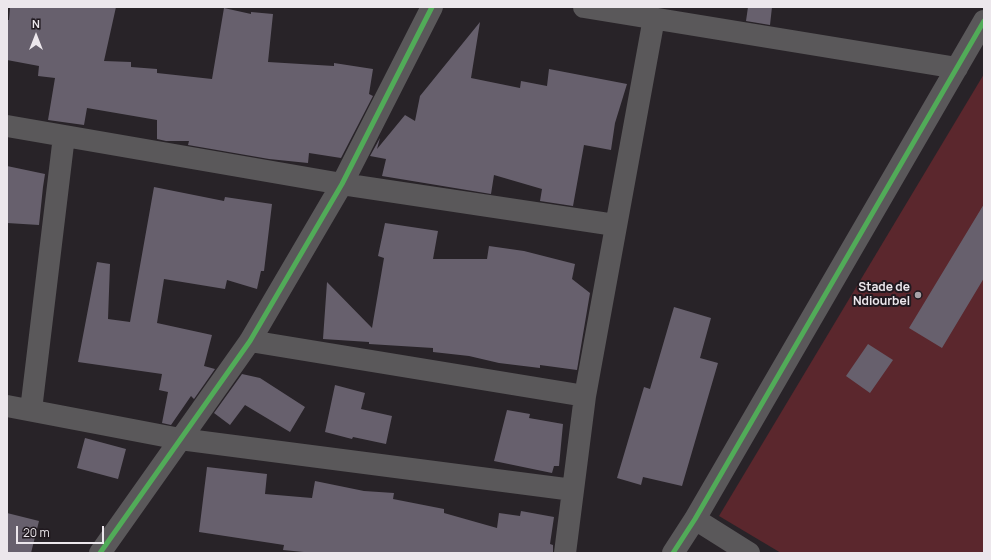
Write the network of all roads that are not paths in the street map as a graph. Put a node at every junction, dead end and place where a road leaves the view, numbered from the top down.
1 (432, 7) edge
2 (584, 7) edge
3 (654, 18) junction
4 (984, 21) edge
5 (957, 68) junction
6 (7, 126) edge
7 (64, 136) junction
8 (342, 184) junction
9 (615, 225) junction
10 (250, 341) junction
11 (584, 396) junction
12 (7, 406) edge
13 (31, 410) junction
14 (180, 439) junction
15 (573, 490) junction
16 (695, 519) junction
17 (100, 553) edge
18 (566, 553) edge
19 (674, 553) edge
20 (749, 553) edge

1 - 8 street
2 - 3 street
3 - 5 street
3 - 9 street
4 - 5 street
5 - 16 street
6 - 7 street
7 - 8 street
7 - 13 street
8 - 9 street
8 - 10 street
9 - 11 street
10 - 11 street
10 - 14 street
11 - 15 street
12 - 13 street
13 - 14 street
14 - 15 street
14 - 17 street
15 - 18 street
16 - 19 street
16 - 20 street

